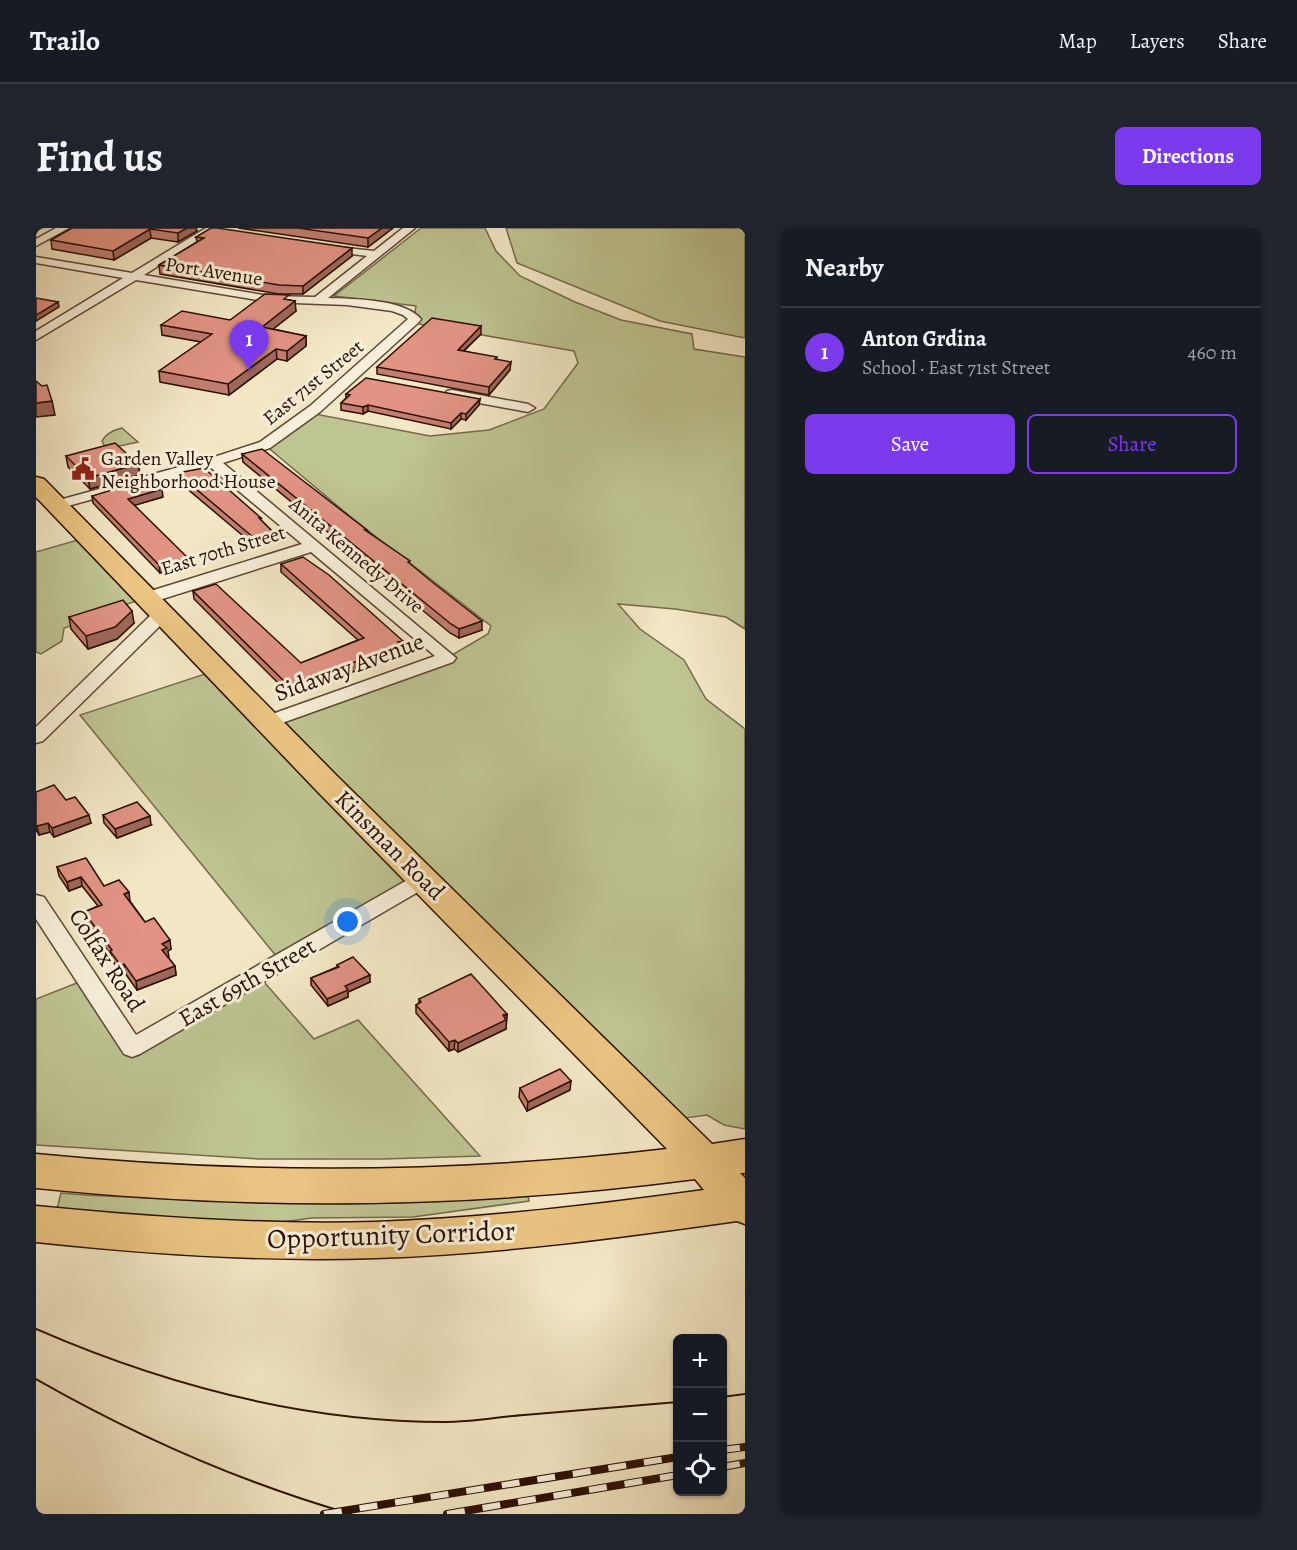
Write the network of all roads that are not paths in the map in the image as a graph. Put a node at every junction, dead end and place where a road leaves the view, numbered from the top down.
1 (64, 228) edge
2 (208, 228) edge
3 (410, 228) edge
4 (230, 232) edge
5 (36, 243) edge
6 (310, 245) edge
7 (374, 254) junction
8 (36, 260) edge
9 (134, 277) junction
10 (317, 301) junction
11 (413, 323) joint
12 (36, 336) edge
13 (353, 376) junction
14 (372, 380) edge
15 (440, 392) edge
16 (528, 408) dead end
17 (213, 462) junction
18 (36, 484) edge
19 (57, 505) junction
20 (313, 546) junction
21 (155, 606) junction
22 (447, 658) joint
23 (268, 722) junction
24 (36, 737) edge
25 (423, 880) junction
26 (36, 902) edge
27 (132, 1048) joint
28 (745, 1156) edge
29 (703, 1162) junction
30 (36, 1171) edge
31 (744, 1204) edge
32 (36, 1224) edge

1 - 5 street
2 - 4 street
2 - 9 street
3 - 7 street
6 - 7 street
7 - 10 street
8 - 9 street, Port Avenue
9 - 10 street, Port Avenue
9 - 12 street
10 - 11 street, Port Avenue
11 - 13 street, East 71st Street
13 - 14 street
13 - 17 street, East 71st Street
15 - 16 street
17 - 19 street, East 71st Street
17 - 20 street, Anita Kennedy Drive
18 - 19 main road, Kinsman Road
19 - 21 main road, Kinsman Road
20 - 21 street, East 70th Street
20 - 22 street, Anita Kennedy Drive
21 - 23 main road, Kinsman Road
21 - 24 street, East 70th Street
22 - 23 street, Sidaway Avenue
23 - 25 main road, Kinsman Road
25 - 27 street, East 69th Street
25 - 29 main road, Kinsman Road
26 - 27 street, Colfax Road
28 - 29 main road, Opportunity Corridor
29 - 30 main road, Opportunity Corridor
29 - 31 main road, Kinsman Road
31 - 32 main road, Opportunity Corridor

